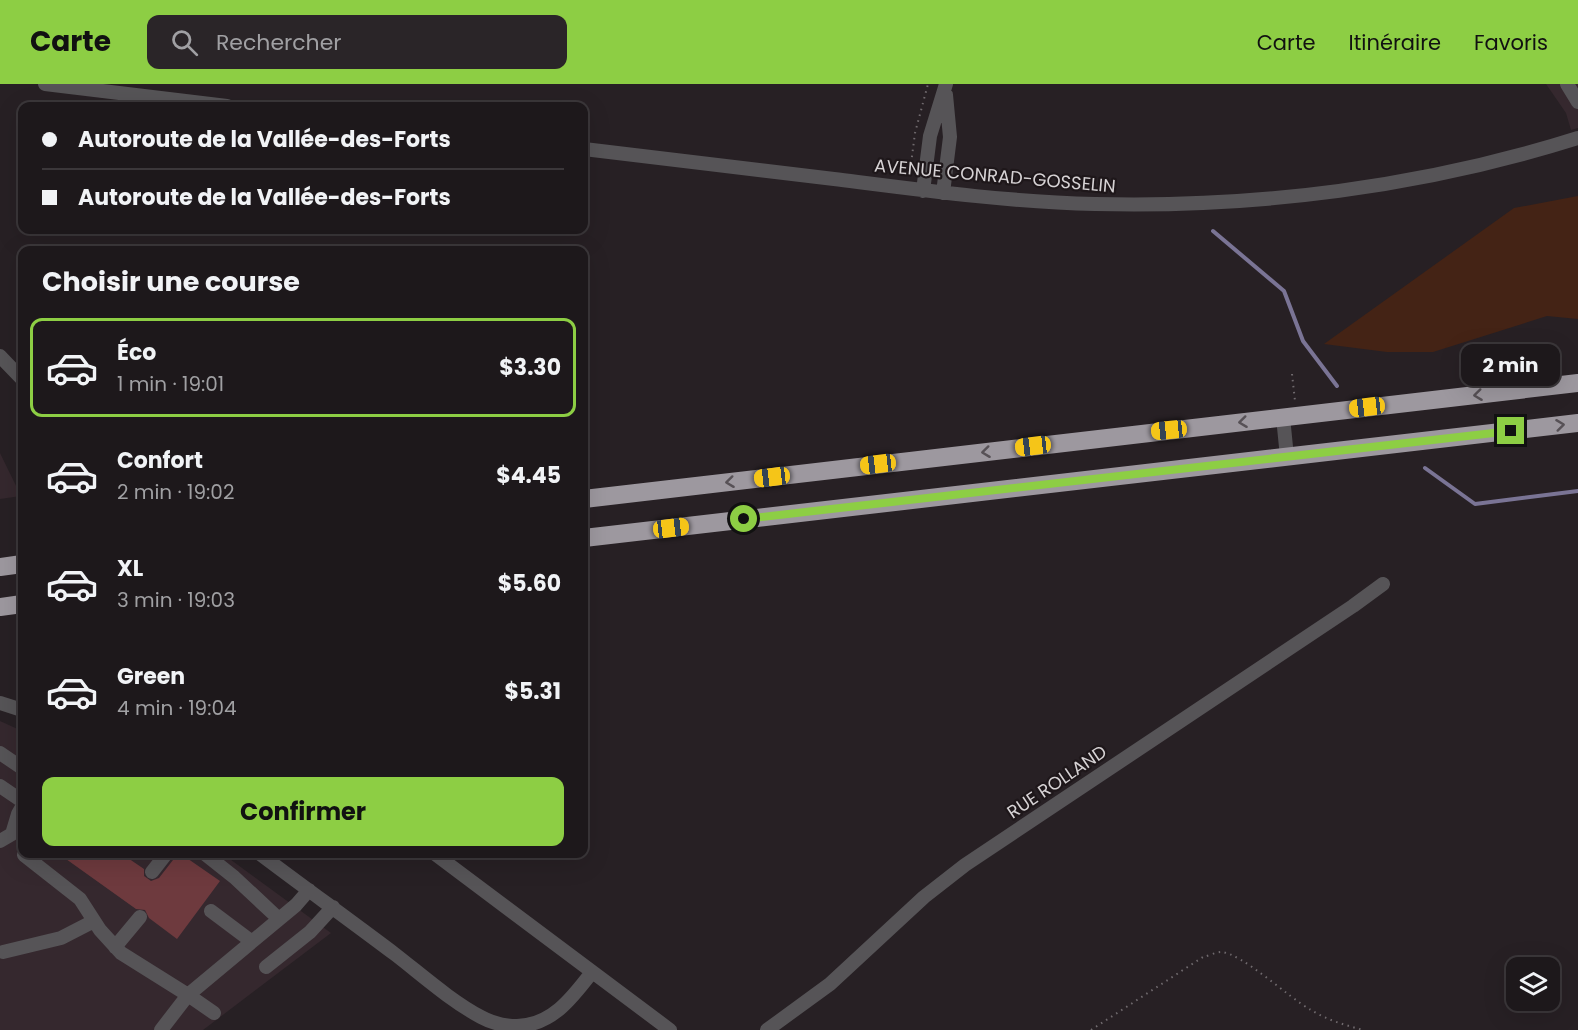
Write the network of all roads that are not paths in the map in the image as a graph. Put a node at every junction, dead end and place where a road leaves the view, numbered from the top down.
1 (45, 84) edge
2 (1567, 84) edge
3 (946, 87) edge
4 (157, 91) edge
5 (209, 102) edge
6 (1578, 102) edge
7 (1578, 138) edge
8 (588, 149) edge
9 (923, 191) junction
10 (943, 193) junction
11 (0, 356) edge
12 (18, 375) edge
13 (1578, 383) edge
14 (1290, 416) junction
15 (1578, 423) edge
16 (1287, 457) junction
17 (588, 499) edge
18 (588, 538) edge
19 (18, 565) edge
20 (0, 567) edge
21 (1383, 584) dead end
22 (18, 605) edge
23 (0, 607) edge
24 (0, 703) edge
25 (18, 709) edge
26 (0, 753) edge
27 (18, 765) edge
28 (0, 786) edge
29 (18, 798) edge
30 (18, 814) edge
31 (0, 841) edge
32 (28, 858) edge
33 (163, 858) edge
34 (209, 858) edge
35 (265, 858) edge
36 (440, 858) edge
37 (152, 872) dead end
38 (309, 890) junction
39 (333, 907) junction
40 (211, 911) dead end
41 (140, 917) dead end
42 (279, 919) junction
43 (94, 921) junction
44 (251, 941) junction
45 (115, 947) junction
46 (3, 952) dead end
47 (266, 967) dead end
48 (592, 972) junction
49 (188, 995) junction
50 (214, 1013) dead end
51 (161, 1030) edge
52 (670, 1030) edge
53 (767, 1030) edge

1 - 4 street
2 - 6 street
3 - 9 street
3 - 10 street
4 - 5 street
7 - 10 street, AVENUE CONRAD-GOSSELIN
8 - 9 street, AVENUE CONRAD-GOSSELIN
9 - 10 street, AVENUE CONRAD-GOSSELIN
11 - 12 street
13 -> 14 highway
14 - 16 street
14 -> 17 highway
16 -> 15 highway
16 - 18 highway
19 - 20 highway
21 - 53 street, RUE ROLLAND
22 - 23 highway
24 - 25 street
26 - 27 street
28 - 29 street
30 - 31 street
32 - 43 street
33 - 37 street
34 - 42 street
35 - 38 street
36 - 48 street
38 - 39 street
38 - 42 street
39 - 47 street
39 - 48 street
40 - 44 street
41 - 45 street
42 - 44 street
43 - 45 street
43 - 46 street
44 - 49 street
45 - 49 street
48 - 52 street
49 - 50 street
49 - 51 street

